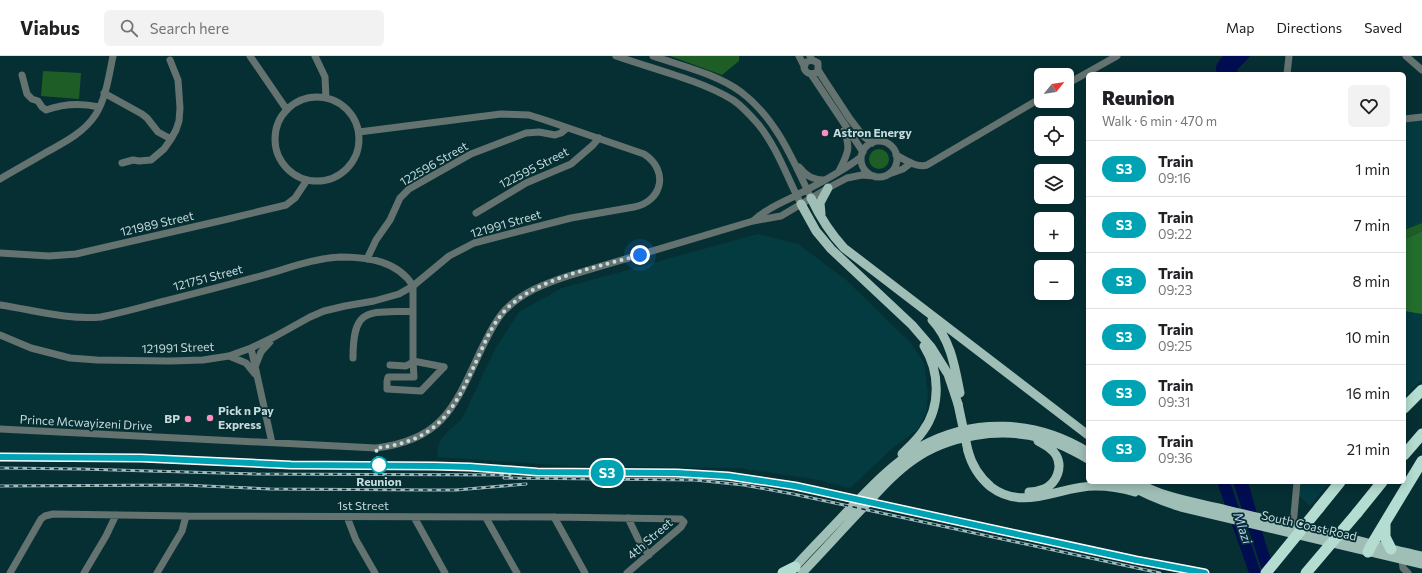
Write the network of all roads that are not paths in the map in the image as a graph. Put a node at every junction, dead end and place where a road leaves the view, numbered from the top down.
1 (113, 56) edge
2 (250, 56) edge
3 (315, 56) edge
4 (616, 56) edge
5 (653, 56) edge
6 (799, 56) edge
7 (1117, 56) edge
8 (1289, 56) edge
9 (1406, 56) edge
10 (811, 58) edge
11 (170, 60) dead end
12 (804, 66) junction
13 (818, 70) junction
14 (1422, 70) edge
15 (1088, 72) edge
16 (1287, 72) edge
17 (1086, 73) edge
18 (811, 74) junction
19 (22, 75) dead end
20 (1074, 80) edge
21 (104, 93) junction
22 (326, 98) junction
23 (1034, 102) edge
24 (99, 107) junction
25 (287, 110) junction
26 (1422, 117) edge
27 (840, 119) junction
28 (1406, 119) edge
29 (567, 128) junction
30 (359, 132) junction
31 (598, 138) junction
32 (171, 139) junction
33 (872, 143) junction
34 (787, 151) junction
35 (862, 154) junction
36 (896, 155) junction
37 (122, 163) dead end
38 (912, 163) junction
39 (839, 171) junction
40 (889, 174) junction
41 (874, 176) junction
42 (0, 179) edge
43 (307, 180) junction
44 (826, 184) junction
45 (807, 190) junction
46 (796, 195) junction
47 (811, 198) junction
48 (801, 204) junction
49 (476, 213) dead end
50 (822, 219) junction
51 (753, 221) junction
52 (0, 253) edge
53 (367, 258) junction
54 (413, 286) junction
55 (884, 300) junction
56 (0, 305) edge
57 (919, 306) junction
58 (414, 311) junction
59 (0, 334) edge
60 (274, 337) junction
61 (251, 348) junction
62 (229, 356) junction
63 (353, 358) dead end
64 (413, 361) junction
65 (390, 365) dead end
66 (255, 367) junction
67 (257, 378) junction
68 (1422, 390) edge
69 (960, 405) junction
70 (1406, 406) edge
71 (0, 429) edge
72 (1086, 433) edge
73 (1422, 434) edge
74 (1025, 435) junction
75 (272, 443) junction
76 (969, 451) junction
77 (1086, 451) edge
78 (1406, 454) edge
79 (1086, 458) edge
80 (1422, 461) edge
81 (1127, 484) edge
82 (1141, 484) edge
83 (1152, 484) edge
84 (1297, 484) edge
85 (1338, 484) edge
86 (1380, 484) edge
87 (857, 501) junction
88 (1166, 503) junction
89 (1200, 503) junction
90 (1210, 510) junction
91 (116, 515) junction
92 (186, 516) junction
93 (347, 517) junction
94 (414, 517) junction
95 (554, 517) junction
96 (486, 518) junction
97 (628, 518) junction
98 (683, 521) joint
99 (1386, 521) junction
100 (1293, 526) junction
101 (1283, 528) junction
102 (1370, 548) junction
103 (1391, 549) junction
104 (649, 555) junction
105 (1422, 556) edge
106 (1402, 560) junction
107 (1422, 564) edge
108 (796, 571) edge
109 (10, 573) edge
110 (84, 573) edge
111 (157, 573) edge
112 (375, 573) edge
113 (444, 573) edge
114 (517, 573) edge
115 (585, 573) edge
116 (627, 573) edge
117 (783, 573) edge
118 (1266, 573) edge
119 (1306, 573) edge
120 (1407, 573) edge

1 - 21 street
2 - 25 street
3 - 22 street
4 - 46 street
5 - 34 street
6 - 12 street
7 - 15 street
8 - 16 street
9 - 14 street
10 - 12 street
10 - 13 street
11 - 32 street
12 - 18 street
13 - 18 street
13 - 33 street
17 - 20 street
18 - 27 street
19 - 24 street
21 - 24 street
21 - 32 street
22 - 25 street
22 - 30 street
23 - 38 street
24 - 42 street
25 - 43 street
26 - 28 street
27 - 35 street
27 - 39 street
29 - 30 street, 121991 Street
29 - 31 street, 121991 Street
29 - 53 street, 122596 Street
30 - 43 street
31 - 49 street, 122595 Street
31 - 54 street, 121991 Street
32 - 37 street
33 - 35 street
33 - 36 street
34 - 44 street
34 - 45 street
35 - 39 street
35 - 41 street
36 - 38 street
36 - 40 street
38 - 40 street
39 - 44 street
40 - 41 street
41 - 44 street
43 - 52 street, 121989 Street
44 - 45 street, Prince Mcwayizeni Drive
44 - 47 street, Prince Mcwayizeni Drive
44 - 50 main road
45 - 46 street, Prince Mcwayizeni Drive
45 - 47 street
46 - 48 street
46 - 51 street, Prince Mcwayizeni Drive
47 - 48 street, Prince Mcwayizeni Drive
47 - 50 main road
48 - 51 street, Prince Mcwayizeni Drive
48 - 55 main road
50 - 57 main road
51 - 75 street, Prince Mcwayizeni Drive
53 - 54 street, 121751 Street
53 - 56 street, 121751 Street
54 - 58 street
54 - 60 street, 121991 Street
55 - 69 main road
55 - 87 main road
57 - 69 main road
57 - 72 main road
58 - 63 street
58 - 64 street
59 - 62 street, 121991 Street
60 - 61 street, 121991 Street
60 - 66 street
61 - 62 street, 121991 Street
61 - 66 street
62 - 67 street
64 - 64 street
64 - 65 street
66 - 67 street
67 - 75 street
68 - 70 highway
69 - 76 main road
71 - 75 street, Prince Mcwayizeni Drive
73 - 78 highway
74 - 76 main road
74 - 79 main road
74 - 108 main road
76 - 88 main road
77 - 87 main road
80 - 99 highway
81 - 88 main road, South Coast Road
82 - 89 main road, South Coast Road
83 - 89 main road
84 - 100 street
85 - 118 highway, bridge
86 - 119 highway, bridge
87 - 108 main road
88 - 90 main road, South Coast Road
89 - 90 main road, South Coast Road
90 - 101 main road, South Coast Road
91 - 92 street, 1st Street
91 - 109 street, 1st Street
91 - 110 street
92 - 93 street, 1st Street
92 - 111 street
93 - 94 street, 1st Street
93 - 112 street
94 - 96 street, 1st Street
94 - 113 street
95 - 96 street, 1st Street
95 - 97 street, 1st Street
95 - 115 street
96 - 114 street
97 - 98 street, 1st Street
97 - 104 street
98 - 104 street, 4th Street
99 - 102 highway
99 - 103 highway
100 - 101 main road, South Coast Road
100 - 102 main road, South Coast Road
101 - 102 main road, South Coast Road
102 - 103 main road, South Coast Road
102 - 106 main road, South Coast Road
103 - 105 main road, South Coast Road
104 - 116 street, 4th Street
106 - 107 main road, South Coast Road
106 - 120 street
108 - 117 highway

